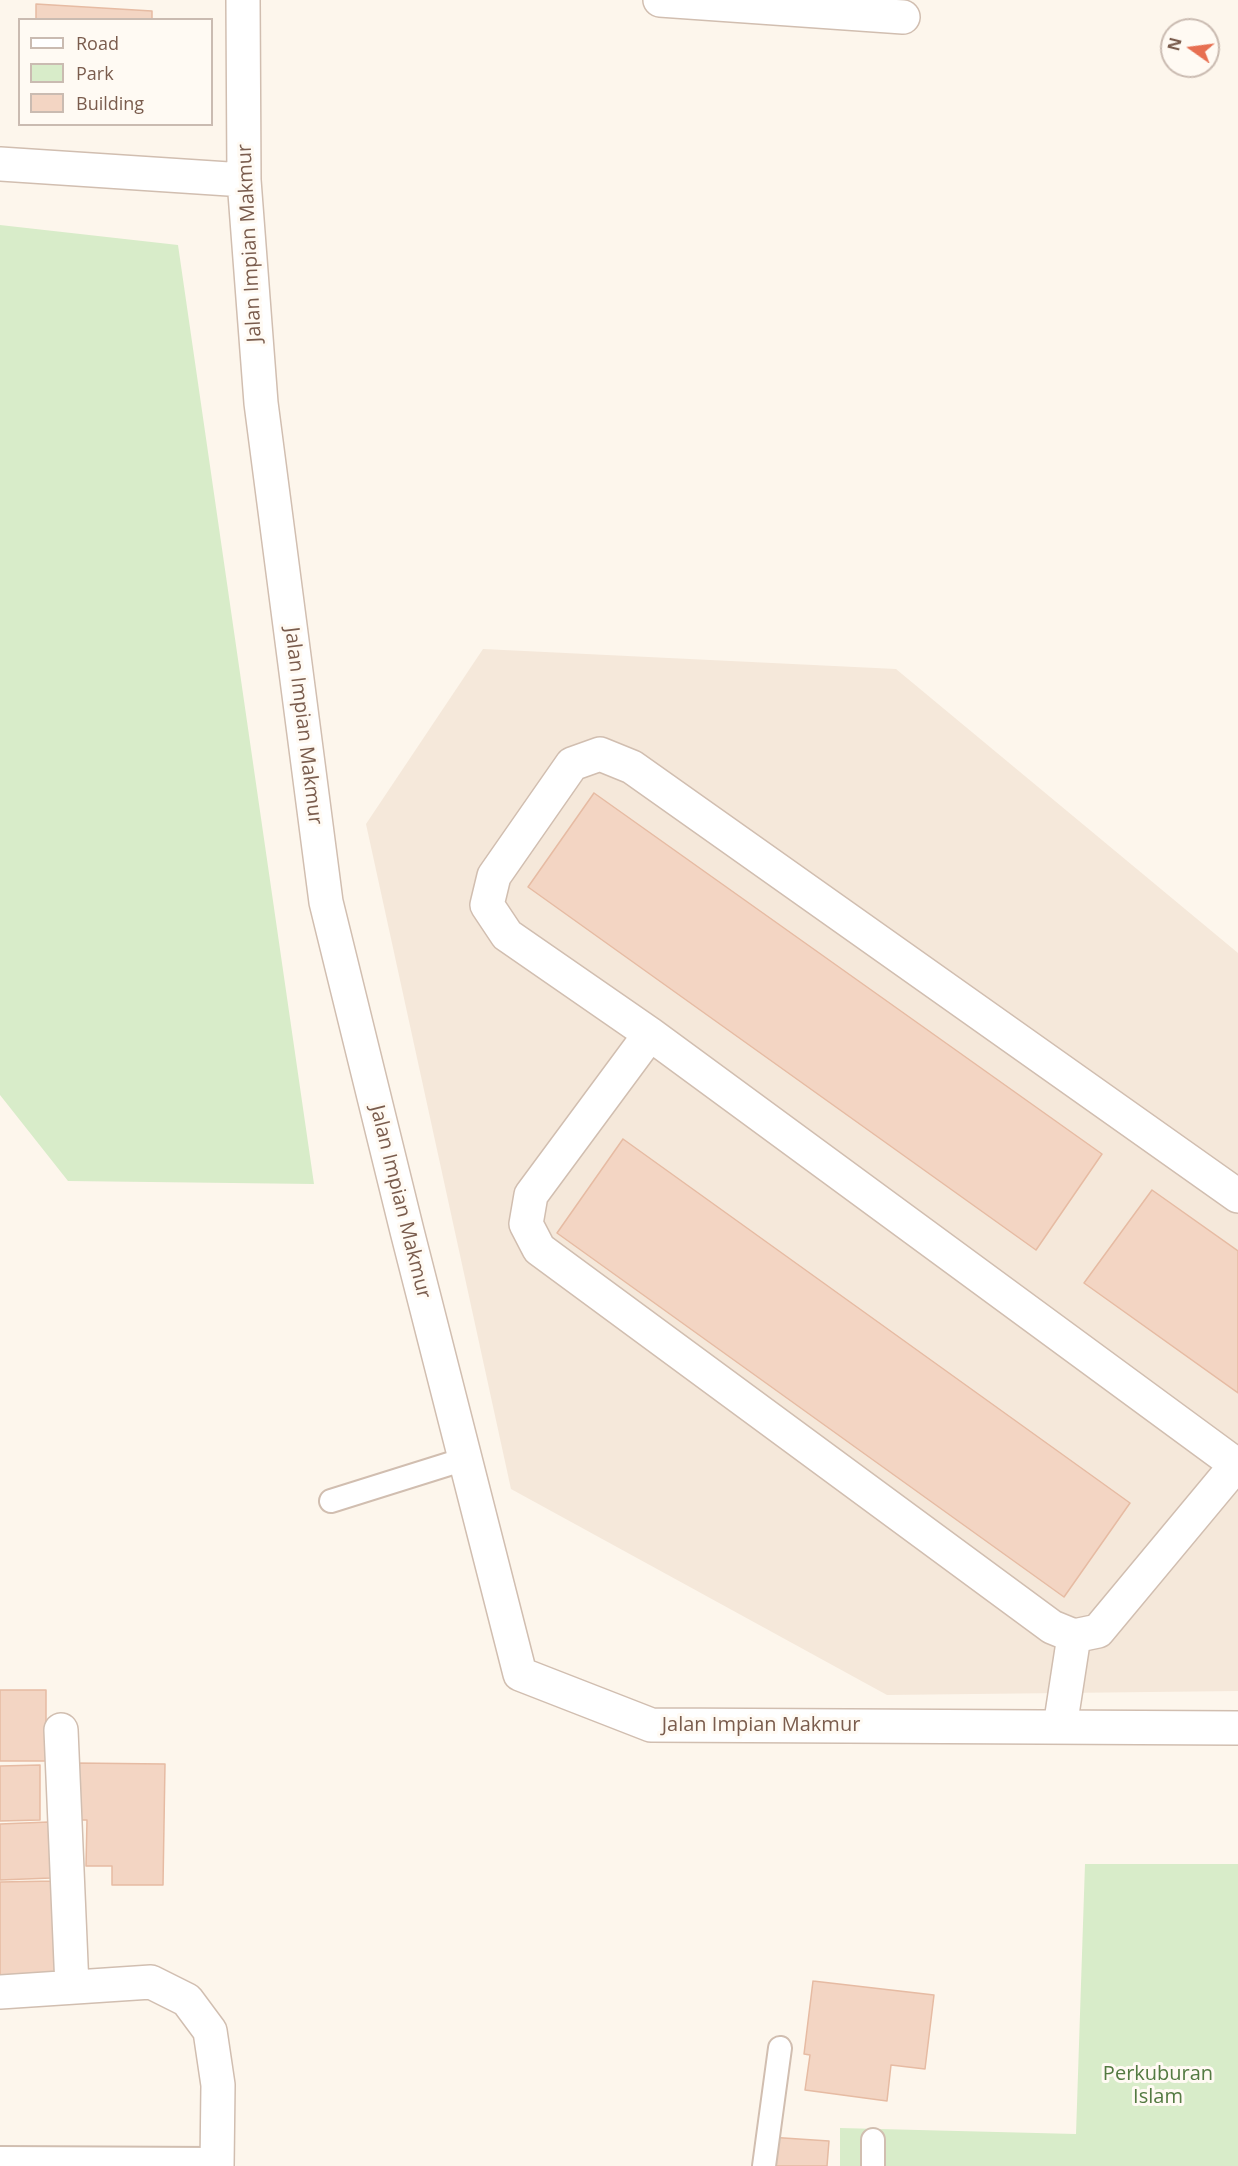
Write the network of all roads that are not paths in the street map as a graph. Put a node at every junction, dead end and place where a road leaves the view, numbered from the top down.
1 (243, 0) edge
2 (660, 0) edge
3 (903, 17) dead end
4 (0, 164) edge
5 (244, 180) junction
6 (650, 1034) junction
7 (1238, 1196) edge
8 (465, 1459) junction
9 (1237, 1466) edge
10 (331, 1501) dead end
11 (1074, 1636) junction
12 (1060, 1727) junction
13 (1238, 1728) edge
14 (61, 1730) dead end
15 (72, 1987) junction
16 (0, 1992) edge
17 (780, 2048) dead end
18 (873, 2140) dead end
19 (0, 2158) edge
20 (217, 2163) edge
21 (764, 2166) edge
22 (873, 2166) edge

1 - 5 street, Jalan Impian Makmur
2 - 3 street
4 - 5 street
5 - 8 street, Jalan Impian Makmur
6 - 7 street
6 - 9 street
6 - 11 street
8 - 10 lane
8 - 12 street, Jalan Impian Makmur
9 - 11 street
11 - 12 street
12 - 13 street, Jalan Impian Makmur
14 - 15 street
15 - 16 street
15 - 20 street
17 - 21 lane
18 - 22 lane
19 - 20 lane

